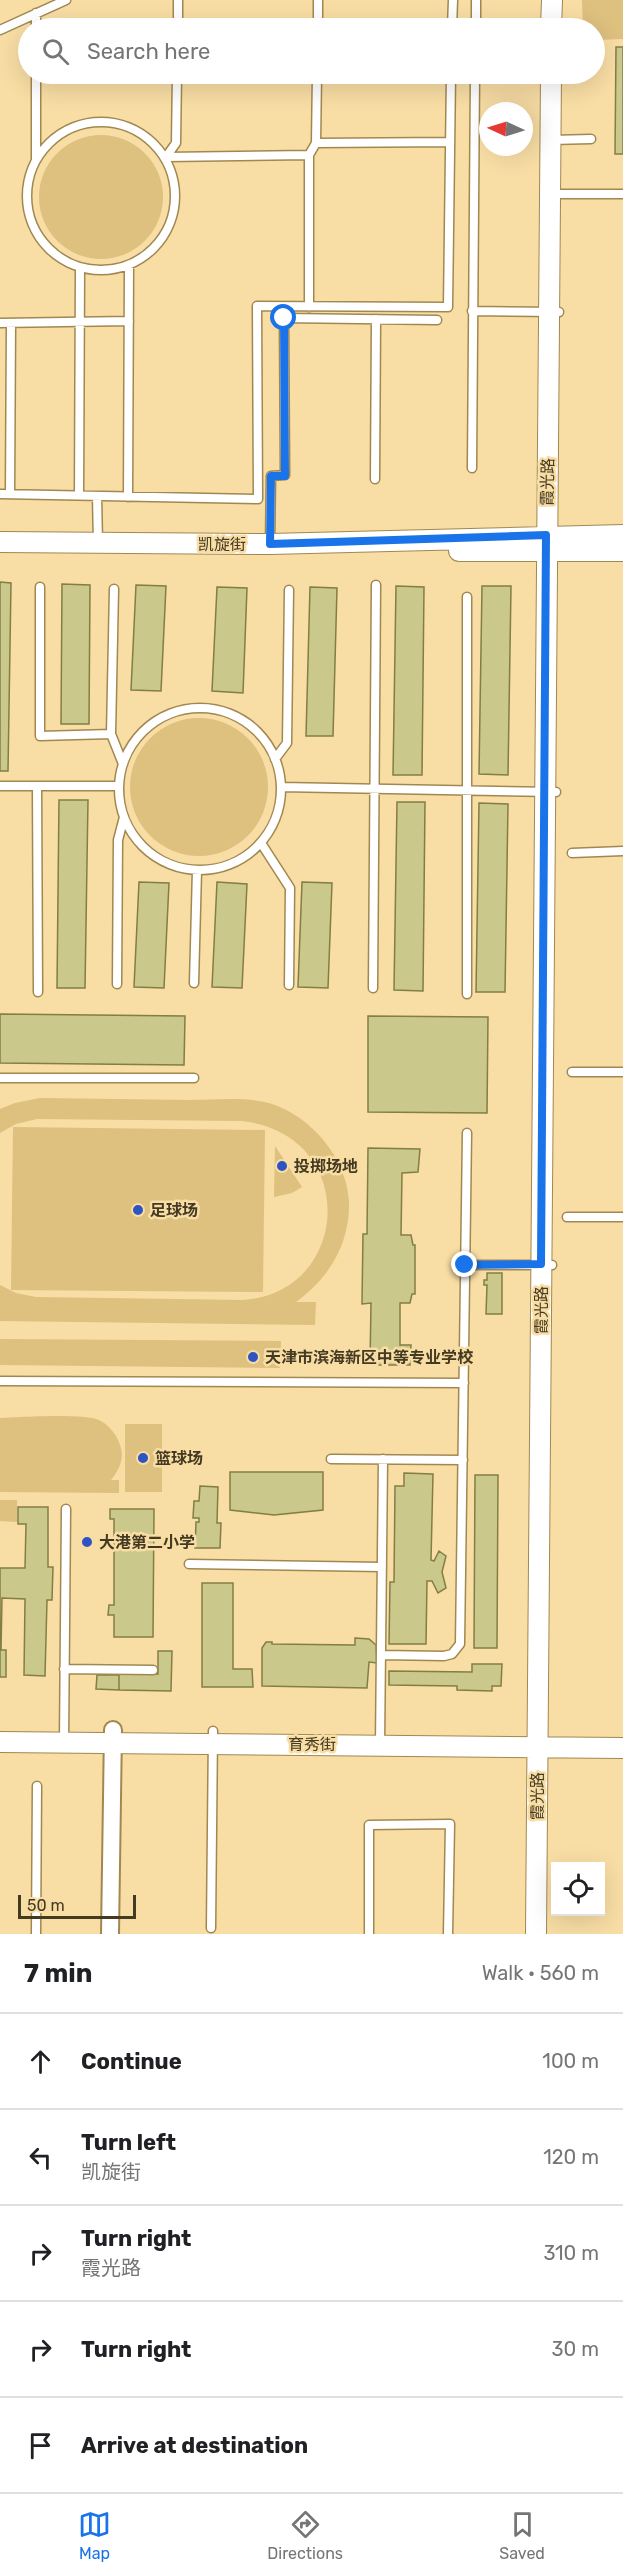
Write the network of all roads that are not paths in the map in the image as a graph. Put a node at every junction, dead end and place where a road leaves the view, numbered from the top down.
1 (66, 0) edge
2 (178, 0) edge
3 (318, 0) edge
4 (453, 0) edge
5 (476, 0) edge
6 (552, 0) edge
7 (561, 0) edge
8 (36, 13) junction
9 (25, 18) edge
10 (36, 18) edge
11 (178, 18) edge
12 (318, 18) edge
13 (452, 18) edge
14 (476, 18) edge
15 (551, 18) edge
16 (561, 18) edge
17 (18, 22) edge
18 (0, 30) edge
19 (36, 84) edge
20 (177, 84) edge
21 (317, 84) edge
22 (452, 84) edge
23 (475, 84) edge
24 (552, 84) edge
25 (559, 84) edge
26 (591, 139) dead end
27 (555, 140) junction
28 (450, 142) junction
29 (316, 143) junction
30 (309, 155) junction
31 (166, 157) junction
32 (36, 159) junction
33 (555, 194) junction
34 (623, 194) edge
35 (129, 265) junction
36 (80, 268) junction
37 (309, 307) junction
38 (472, 311) junction
39 (554, 313) junction
40 (376, 319) junction
41 (437, 320) dead end
42 (129, 321) junction
43 (80, 322) junction
44 (0, 323) edge
45 (11, 323) junction
46 (472, 468) dead end
47 (375, 479) dead end
48 (0, 494) edge
49 (10, 494) junction
50 (80, 495) junction
51 (97, 496) junction
52 (128, 497) junction
53 (623, 535) edge
54 (0, 543) edge
55 (552, 543) junction
56 (98, 544) junction
57 (270, 544) junction
58 (623, 551) edge
59 (0, 552) edge
60 (375, 585) dead end
61 (40, 587) dead end
62 (114, 589) dead end
63 (289, 590) dead end
64 (467, 597) dead end
65 (111, 734) junction
66 (275, 759) junction
67 (123, 764) junction
68 (0, 786) edge
69 (37, 786) junction
70 (119, 786) junction
71 (281, 787) junction
72 (374, 789) junction
73 (467, 790) junction
74 (550, 792) junction
75 (124, 817) junction
76 (261, 843) junction
77 (623, 851) edge
78 (572, 853) dead end
79 (196, 870) junction
80 (117, 984) dead end
81 (194, 984) dead end
82 (289, 985) dead end
83 (373, 988) dead end
84 (38, 992) dead end
85 (467, 994) dead end
86 (572, 1072) dead end
87 (623, 1072) edge
88 (0, 1077) edge
89 (194, 1078) dead end
90 (467, 1133) dead end
91 (623, 1217) edge
92 (567, 1218) dead end
93 (465, 1265) junction
94 (546, 1265) junction
95 (0, 1381) edge
96 (464, 1383) junction
97 (331, 1459) dead end
98 (383, 1459) junction
99 (463, 1460) junction
100 (66, 1509) dead end
101 (189, 1564) dead end
102 (382, 1567) junction
103 (381, 1655) junction
104 (64, 1669) junction
105 (153, 1670) dead end
106 (0, 1729) edge
107 (623, 1734) edge
108 (64, 1736) junction
109 (113, 1737) junction
110 (213, 1737) junction
111 (380, 1738) junction
112 (543, 1740) junction
113 (0, 1742) edge
114 (623, 1748) edge
115 (37, 1786) dead end
116 (211, 1928) dead end
117 (36, 1934) edge
118 (110, 1934) edge
119 (369, 1934) edge
120 (448, 1934) edge
121 (536, 1934) edge
122 (547, 1934) edge

1 - 8 lane
2 - 11 lane
3 - 12 lane
4 - 13 lane
5 - 14 lane
6 - 15 street
7 - 16 street
8 - 9 lane
8 - 10 lane
17 - 18 lane
19 - 32 lane
20 - 31 lane
21 - 29 lane
22 - 28 lane
23 - 38 lane
24 - 27 street, 霞光路
25 - 27 street, 霞光路
26 - 27 lane
27 - 33 street, 霞光路
28 - 29 lane
28 - 37 lane
29 - 30 lane
30 - 31 lane
30 - 37 lane
31 - 32 lane
31 - 35 lane
32 - 36 lane
33 - 34 lane
33 - 39 street, 霞光路
35 - 36 lane
35 - 42 lane
36 - 43 lane
37 - 52 lane
38 - 39 lane
38 - 46 lane
39 - 55 street, 霞光路
40 - 41 lane
40 - 47 lane
40 - 57 lane
42 - 43 lane
42 - 52 lane
43 - 45 lane
43 - 50 lane
44 - 45 lane
45 - 49 lane
48 - 49 lane
49 - 50 lane
50 - 51 lane
51 - 52 lane
51 - 56 lane
53 - 55 street, 凯旋街
54 - 56 street, 凯旋街
55 - 57 street, 凯旋街
55 - 58 street, 凯旋街
55 - 59 street, 凯旋街
55 - 74 street, 霞光路
56 - 57 street, 凯旋街
60 - 72 lane
61 - 65 lane
62 - 65 lane
63 - 66 lane
64 - 73 lane
65 - 67 lane
66 - 67 lane
66 - 71 lane
67 - 70 lane
68 - 69 lane
69 - 70 lane
69 - 84 lane
70 - 75 lane
71 - 72 lane
71 - 76 lane
72 - 73 lane
72 - 83 lane
73 - 74 lane
73 - 85 lane
74 - 94 street, 霞光路
75 - 79 lane
75 - 80 lane
76 - 79 lane
76 - 82 lane
77 - 78 lane
79 - 81 lane
86 - 87 lane
88 - 89 lane
90 - 93 lane
91 - 92 lane
93 - 94 lane
93 - 96 lane
94 - 112 street, 霞光路
95 - 96 lane
96 - 99 lane
97 - 98 lane
98 - 99 lane
98 - 102 lane
99 - 103 lane
100 - 104 lane
101 - 102 lane
102 - 103 lane
103 - 111 lane
104 - 105 lane
104 - 108 lane
106 - 108 street, 育秀街
107 - 112 street, 育秀街
108 - 109 street, 育秀街
108 - 113 street, 育秀街
109 - 110 street, 育秀街
109 - 118 street
110 - 111 street, 育秀街
110 - 116 lane
111 - 112 street, 育秀街
112 - 114 street, 育秀街
112 - 121 street, 霞光路
112 - 122 street, 霞光路
115 - 117 lane
119 - 120 lane

